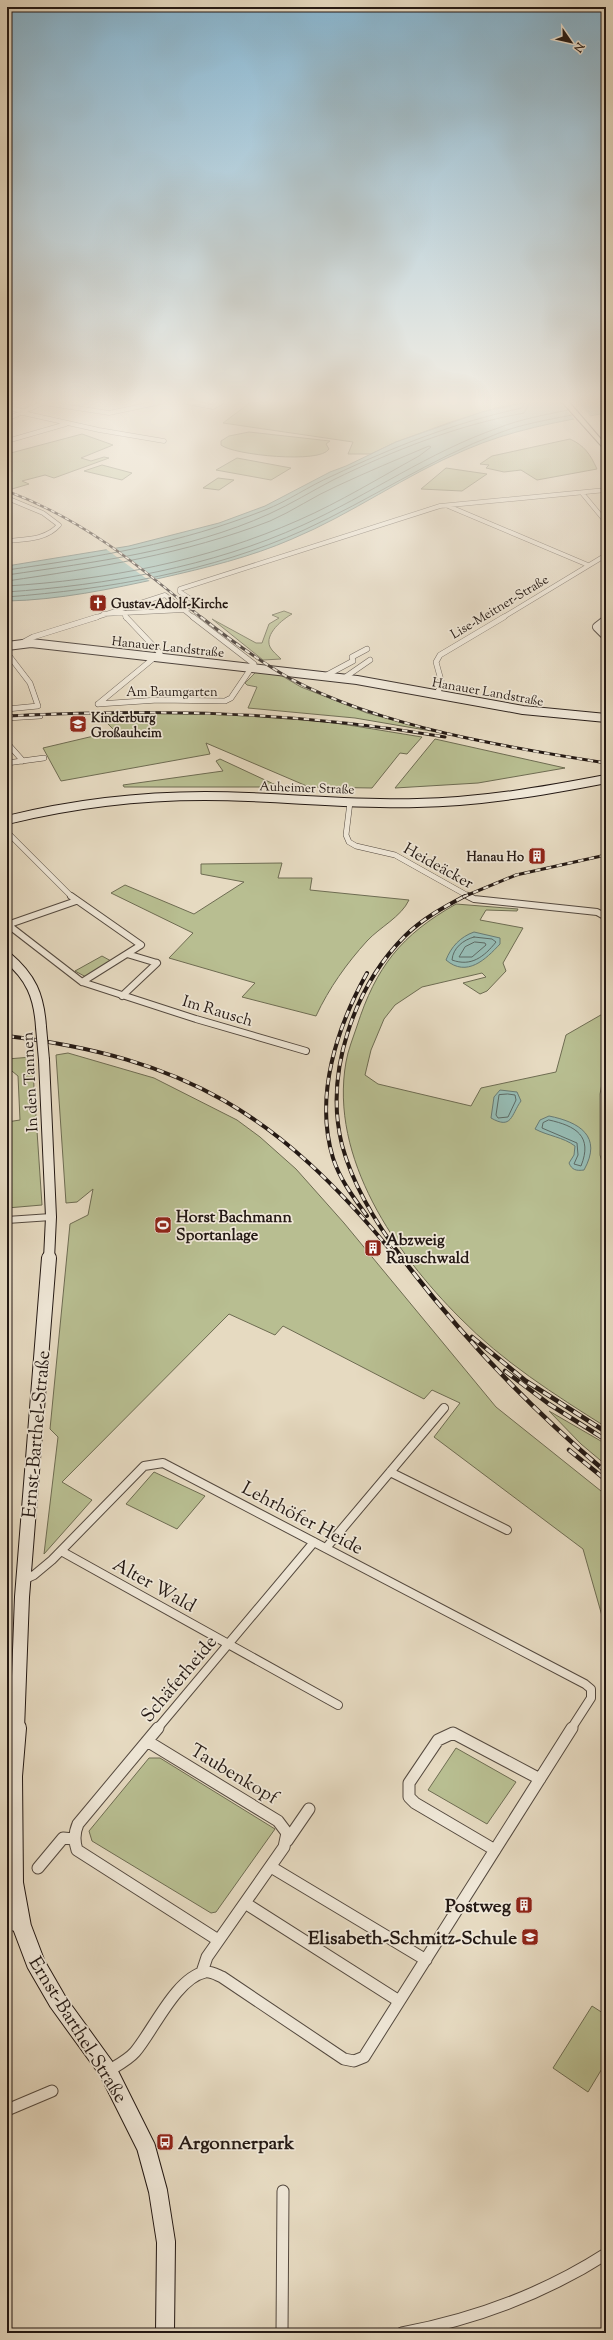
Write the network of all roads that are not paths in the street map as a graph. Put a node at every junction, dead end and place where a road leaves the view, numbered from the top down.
1 (39, 511) edge
2 (426, 511) edge
3 (461, 511) edge
4 (597, 511) edge
5 (606, 522) edge
6 (7, 541) edge
7 (606, 555) edge
8 (588, 565) junction
9 (184, 610) junction
10 (124, 613) junction
11 (103, 614) junction
12 (606, 620) edge
13 (606, 626) edge
14 (606, 635) edge
15 (22, 643) junction
16 (7, 646) edge
17 (367, 649) dead end
18 (7, 653) edge
19 (155, 657) junction
20 (370, 660) dead end
21 (253, 668) junction
22 (325, 676) junction
23 (344, 678) junction
24 (436, 694) junction
25 (7, 709) edge
26 (40, 716) dead end
27 (7, 718) edge
28 (606, 718) edge
29 (7, 743) edge
30 (44, 758) dead end
31 (22, 761) junction
32 (7, 763) edge
33 (605, 778) edge
34 (350, 802) junction
35 (7, 814) edge
36 (7, 820) edge
37 (7, 832) edge
38 (76, 901) junction
39 (606, 917) edge
40 (7, 925) edge
41 (127, 954) junction
42 (7, 957) edge
43 (82, 982) junction
44 (122, 996) junction
45 (306, 1051) dead end
46 (50, 1217) junction
47 (7, 1220) edge
48 (444, 1408) dead end
49 (390, 1472) junction
50 (507, 1530) dead end
51 (314, 1542) junction
52 (326, 1548) junction
53 (61, 1551) junction
54 (23, 1580) junction
55 (229, 1644) junction
56 (338, 1705) dead end
57 (148, 1742) junction
58 (540, 1779) junction
59 (309, 1809) dead end
60 (74, 1839) junction
61 (284, 1847) junction
62 (496, 1850) junction
63 (271, 1867) junction
64 (38, 1868) dead end
65 (11, 1898) edge
66 (245, 1903) junction
67 (14, 1925) edge
68 (218, 1940) junction
69 (426, 1960) junction
70 (202, 1972) junction
71 (400, 2001) junction
72 (108, 2071) junction
73 (52, 2091) dead end
74 (7, 2110) edge
75 (283, 2191) dead end
76 (606, 2254) edge
77 (165, 2333) edge
78 (282, 2333) edge
79 (402, 2333) edge

1 - 6 street
2 - 9 street
3 - 8 street
4 - 5 street
7 - 8 street, Lise-Meitner-Straße
8 - 24 street, Lise-Meitner-Straße
9 - 10 street
9 - 11 street
9 - 21 street
10 - 11 street
10 - 19 street
11 - 15 street
12 - 14 street
13 - 14 street
15 - 16 street, Hanauer Landstraße
15 - 19 street, Hanauer Landstraße
17 - 22 street
18 - 25 street
19 - 21 street, Hanauer Landstraße
19 - 21 street, Am Baumgarten
20 - 23 street
21 - 22 street, Hanauer Landstraße
22 - 23 street, Hanauer Landstraße
23 - 24 street, Hanauer Landstraße
24 - 28 street, Hanauer Landstraße
26 - 27 street
29 - 31 street
30 - 31 street
31 - 32 street
33 - 34 street, Auheimer Straße
33 - 35 street, Auheimer Straße
34 - 36 street, Auheimer Straße
34 - 39 street, Heideäcker
37 - 38 street
38 - 40 street
38 - 41 street
40 - 43 street, Im Rausch
41 - 43 street
41 - 44 street
42 - 46 street, In den Tannen, bridge
43 - 44 street, Im Rausch
44 - 45 street, Im Rausch
46 - 47 street
46 - 54 street, Ernst-Barthel-Straße
48 - 49 street
49 - 50 street
49 - 52 street
51 - 52 street, Lehrhöfer Heide
51 - 53 street, Lehrhöfer Heide
51 - 55 street, Schäferheide
52 - 58 street, Lehrhöfer Heide
53 - 54 street, Lehrhöfer Heide
53 - 55 street, Alter Wald
54 - 65 street, Ernst-Barthel-Straße
55 - 56 street, Alter Wald
55 - 57 street, Schäferheide
57 - 60 street, Schäferheide
57 - 61 street, Taubenkopf
58 - 62 street
58 - 62 street
59 - 61 street
60 - 64 street
60 - 68 street
61 - 63 street
62 - 69 street
63 - 66 street
63 - 69 street
65 - 67 street, Ernst-Barthel-Straße
66 - 68 street
66 - 71 street
67 - 72 street, Ernst-Barthel-Straße
68 - 70 street
69 - 71 street
70 - 71 street
70 - 72 street
72 - 77 street, Ernst-Barthel-Straße
73 - 74 street
75 - 78 street
76 - 79 street

